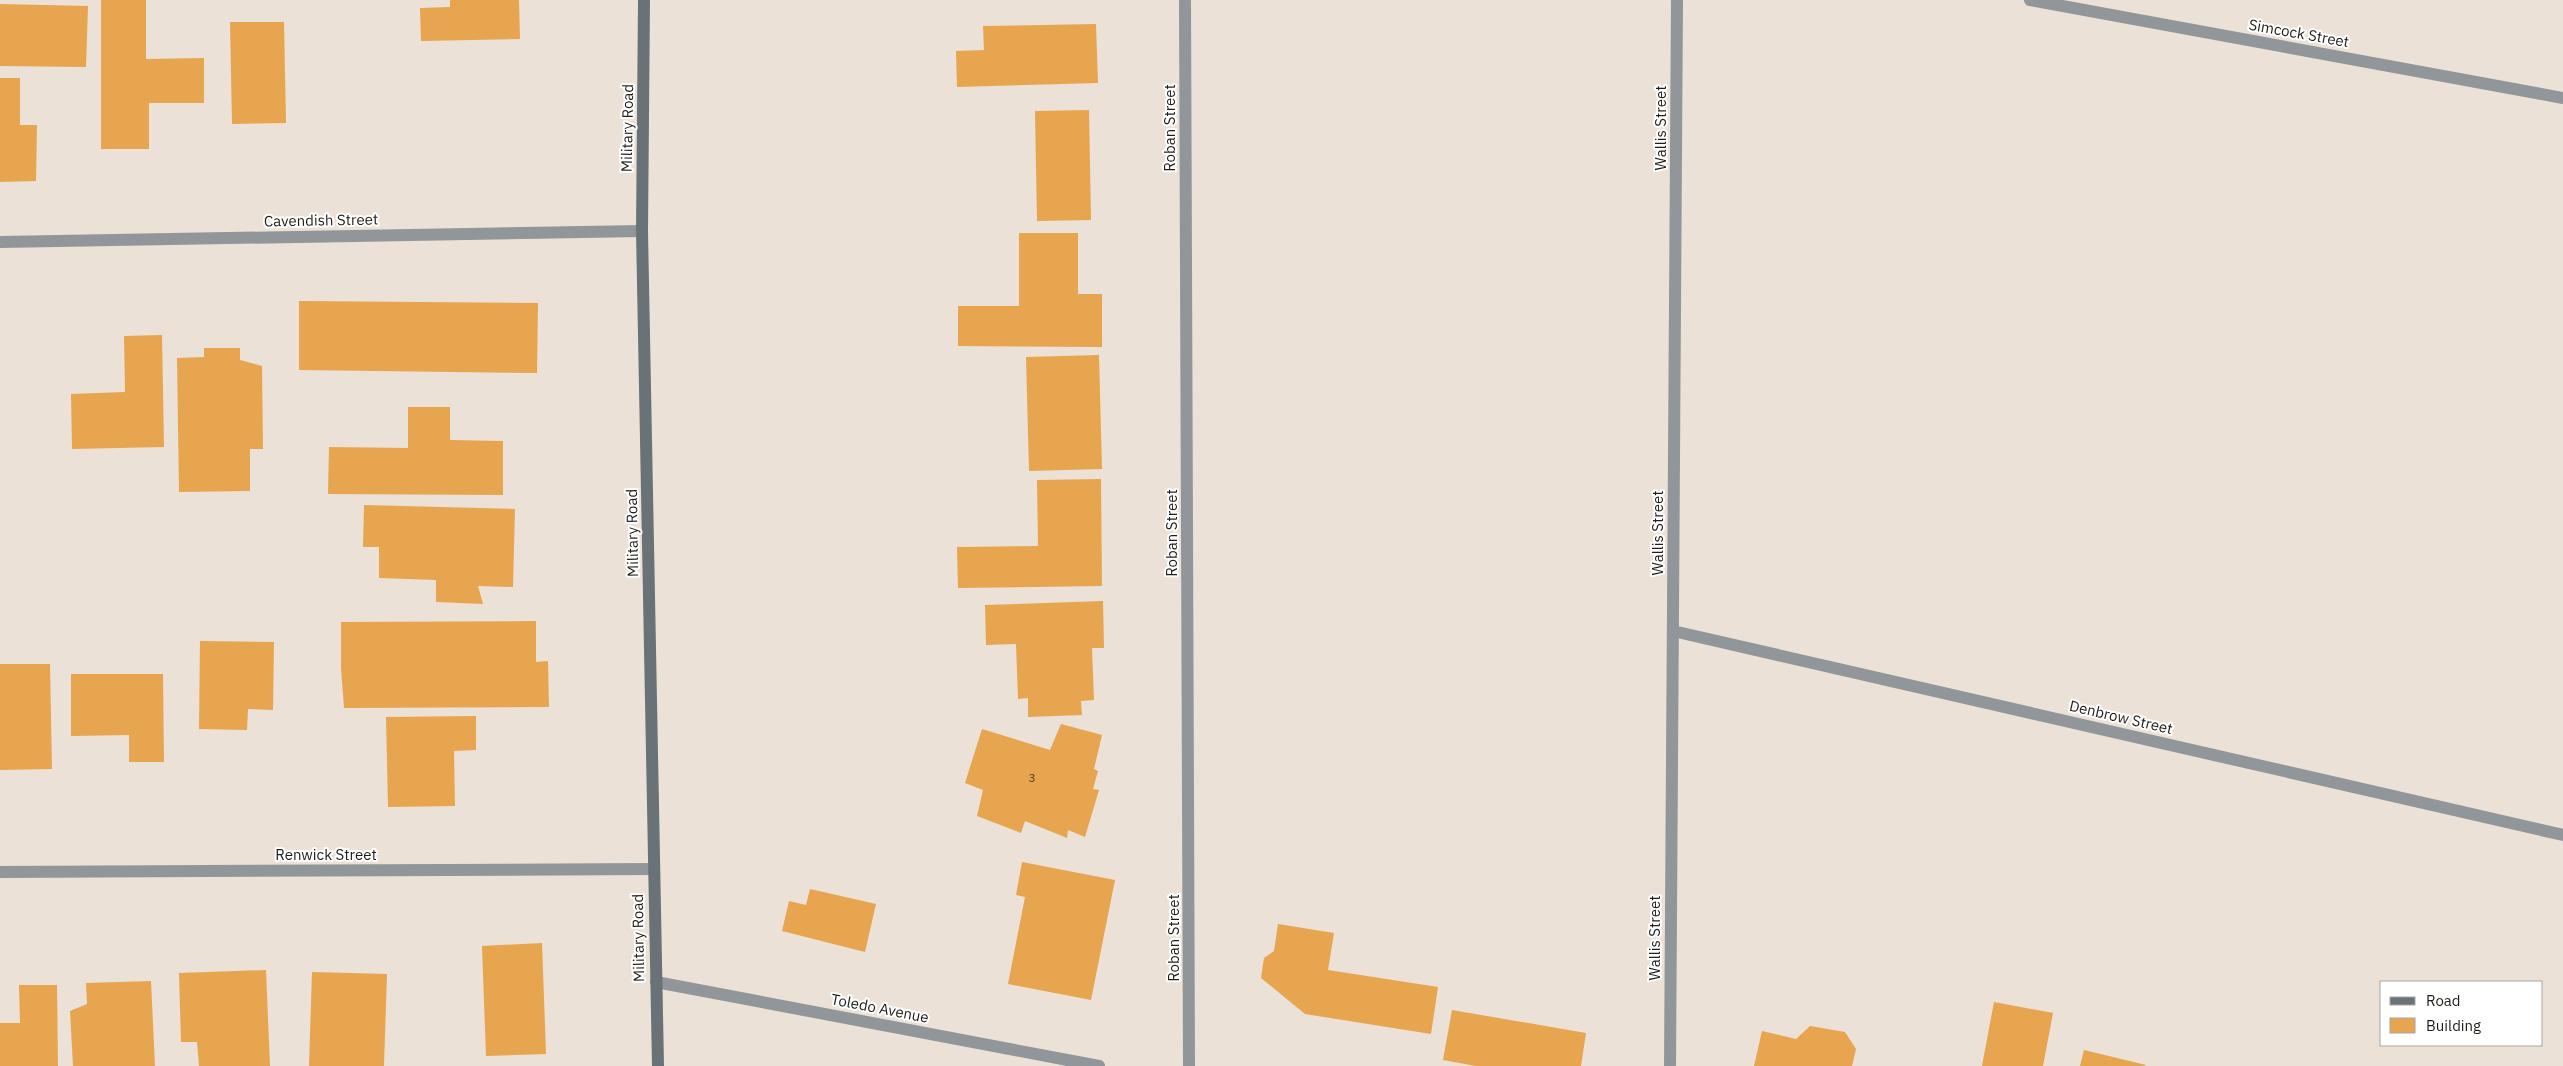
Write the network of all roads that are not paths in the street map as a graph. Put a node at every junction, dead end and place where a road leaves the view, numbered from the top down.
1 (644, 0) edge
2 (1185, 0) edge
3 (1677, 0) edge
4 (2030, 0) edge
5 (2563, 98) edge
6 (642, 231) junction
7 (0, 242) edge
8 (1672, 631) junction
9 (2563, 835) edge
10 (653, 869) junction
11 (0, 872) edge
12 (656, 982) junction
13 (658, 1066) edge
14 (1099, 1066) edge
15 (1189, 1066) edge
16 (1670, 1066) edge

1 - 6 street, Military Road
2 - 15 street, Roban Street
3 - 8 street, Wallis Street
4 - 5 street, Simcock Street
6 - 7 street, Cavendish Street
6 - 10 street, Military Road
8 - 9 street, Denbrow Street
8 - 16 street, Wallis Street
10 - 11 street, Renwick Street
10 - 12 street, Military Road
12 - 13 street, Military Road
12 - 14 street, Toledo Avenue

